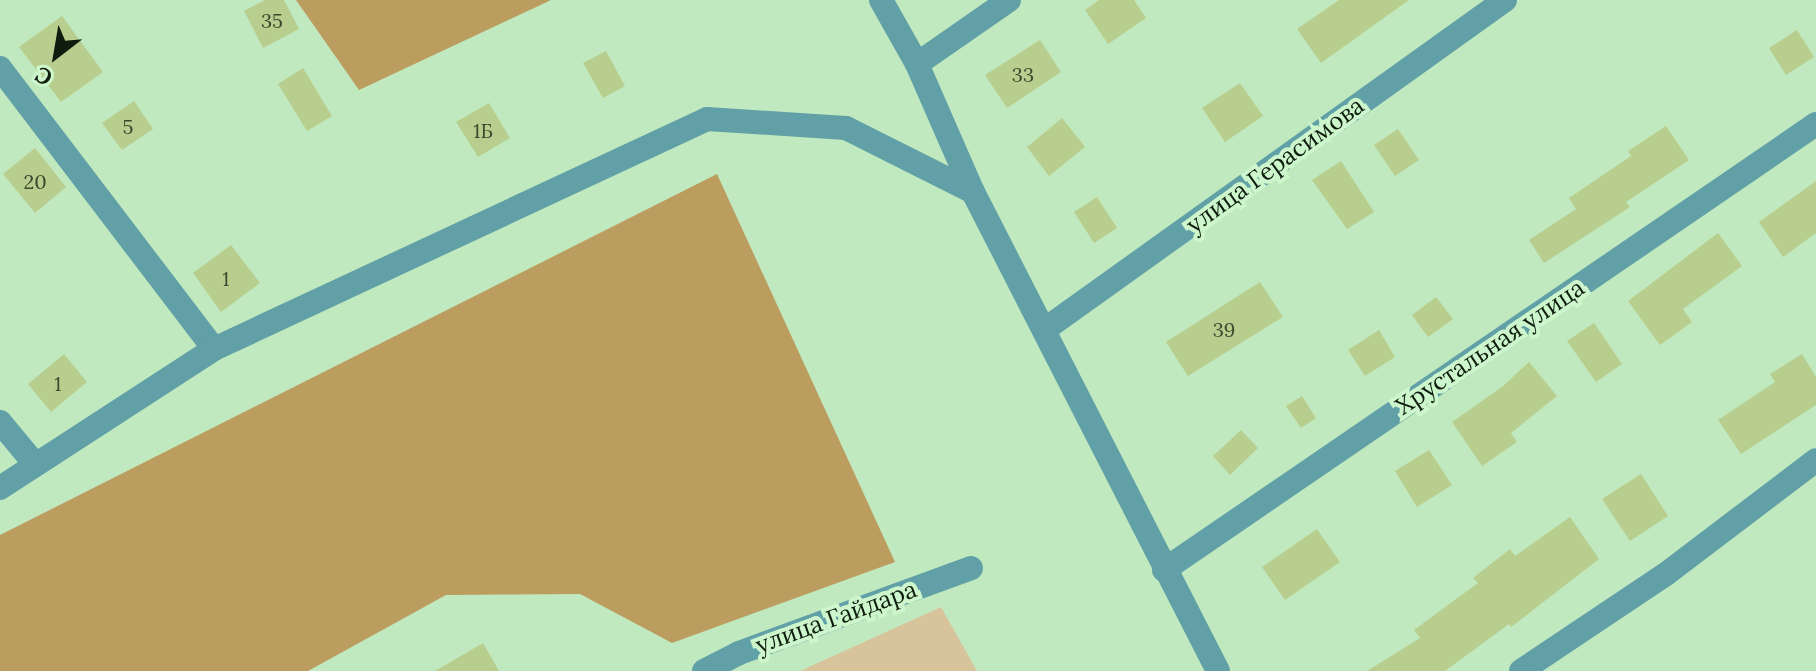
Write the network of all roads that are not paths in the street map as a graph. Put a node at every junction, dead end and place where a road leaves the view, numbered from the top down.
1 (881, 0) edge
2 (1009, 0) edge
3 (1505, 0) edge
4 (917, 64) junction
5 (0, 68) edge
6 (1816, 124) edge
7 (973, 192) junction
8 (1044, 330) junction
9 (214, 349) junction
10 (0, 422) edge
11 (1816, 460) edge
12 (34, 463) junction
13 (0, 488) edge
14 (971, 568) dead end
15 (1164, 570) junction
16 (704, 671) edge
17 (1218, 671) edge
18 (1521, 671) edge

1 - 4 street
2 - 4 street
3 - 8 street, улица Герасимова
4 - 7 street
5 - 9 street
6 - 15 street, Хрустальная улица
7 - 8 street
7 - 9 street
8 - 15 street
9 - 12 street
10 - 12 street
11 - 18 street
12 - 13 street
14 - 16 street, улица Гайдара
15 - 17 street

